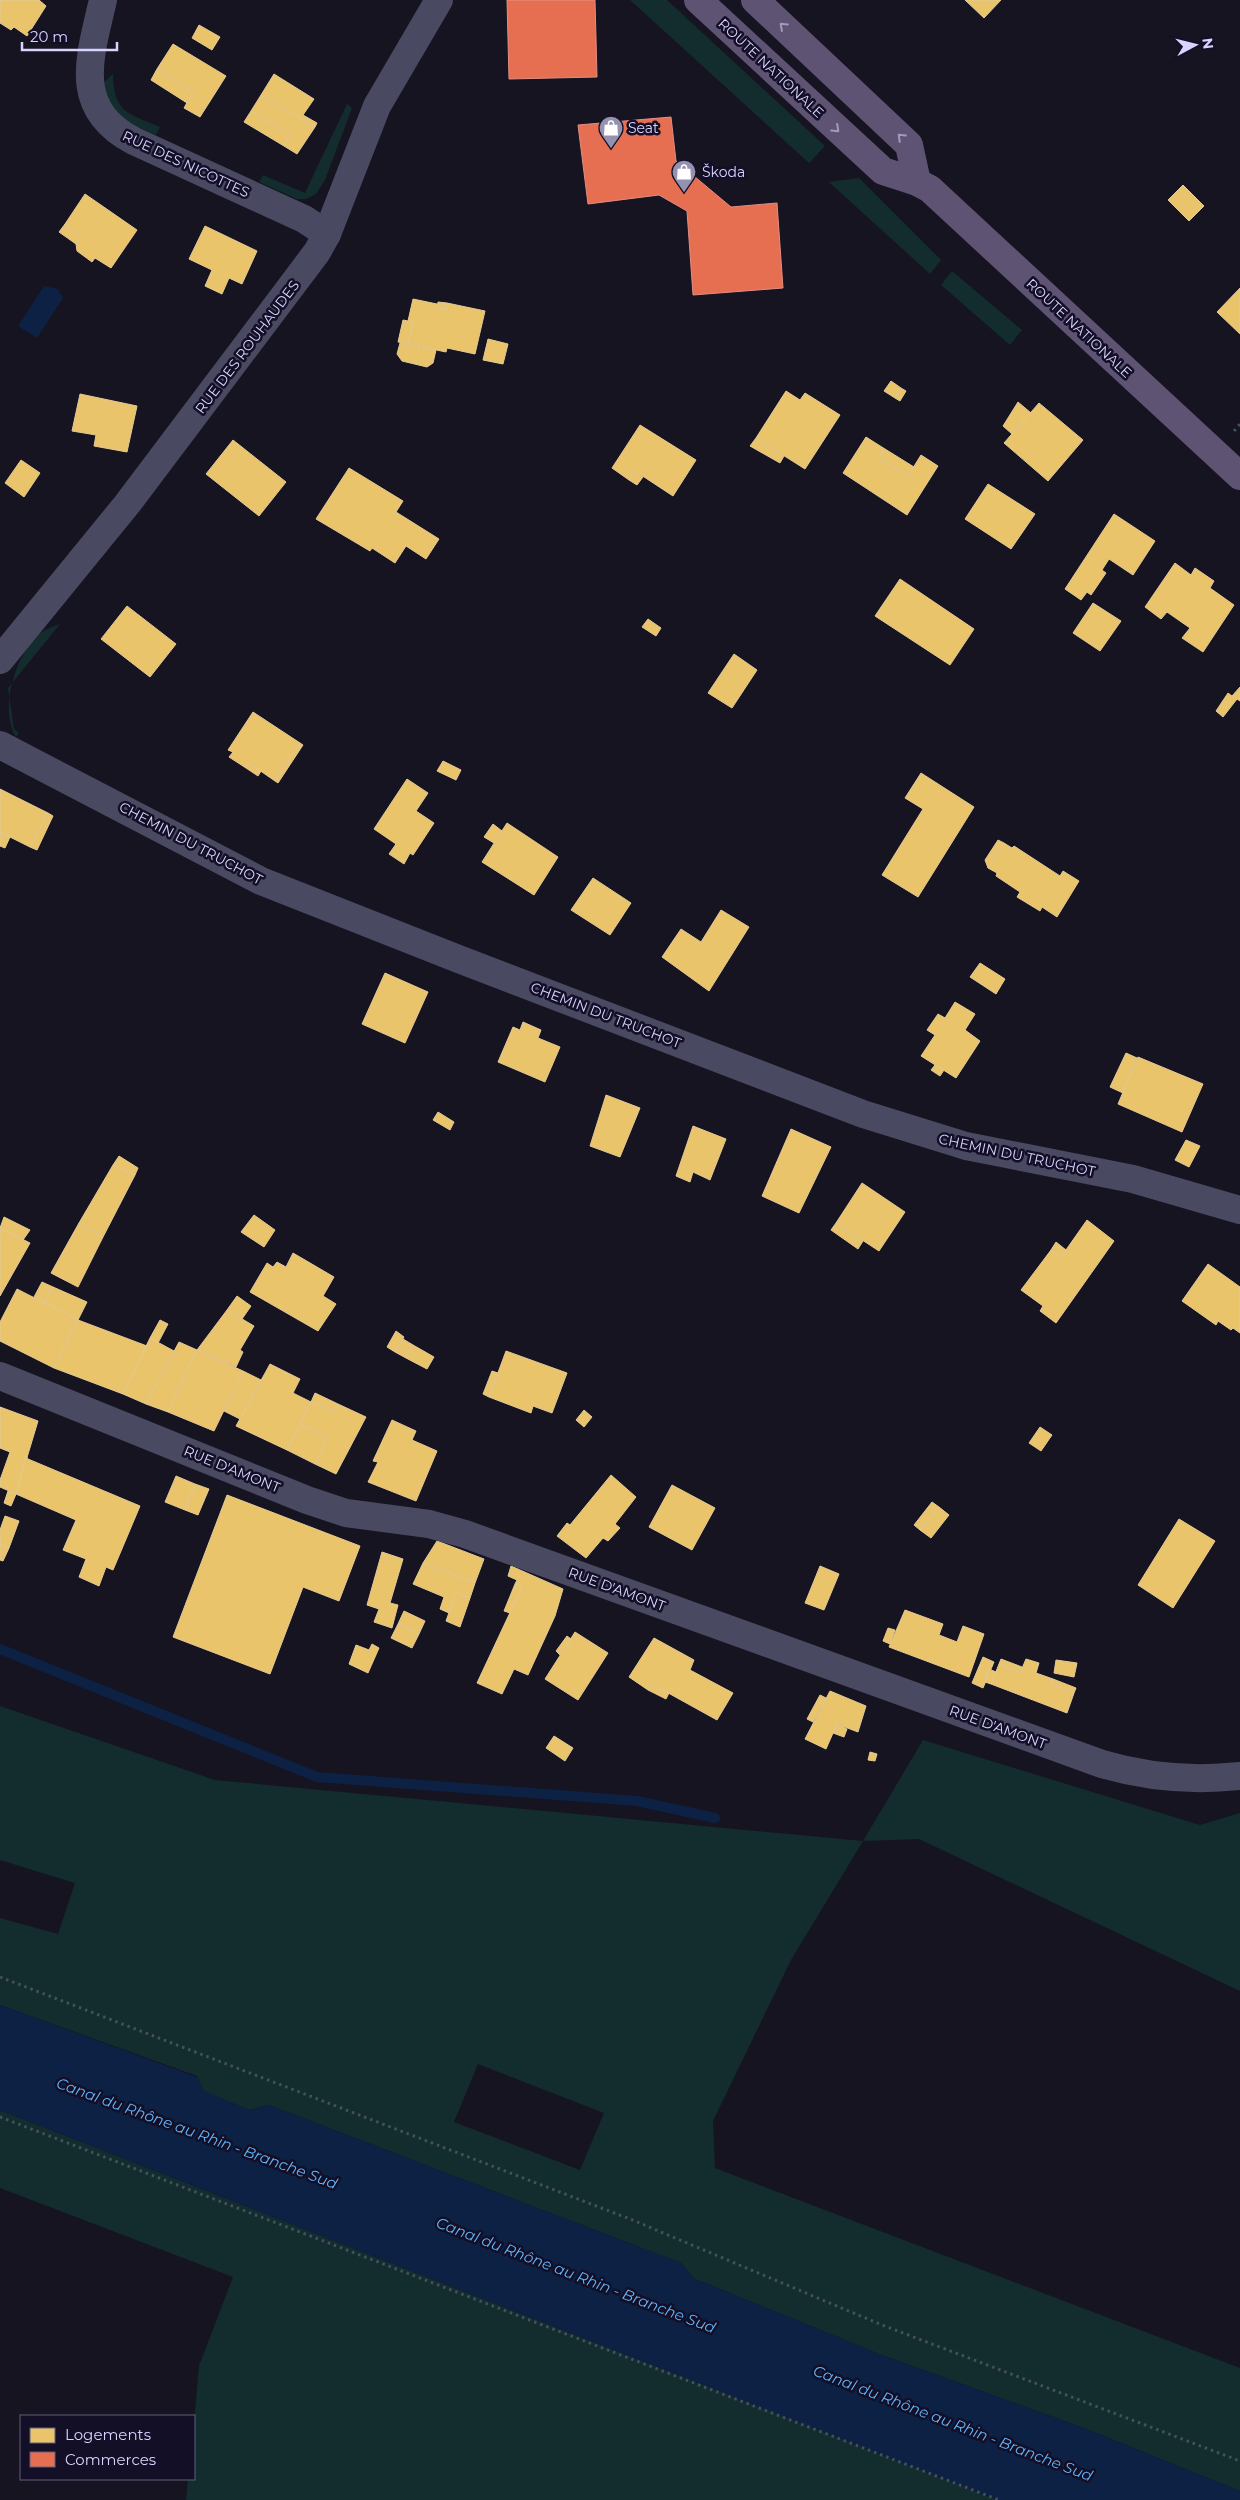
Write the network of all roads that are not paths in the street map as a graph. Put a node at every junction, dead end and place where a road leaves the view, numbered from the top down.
1 (103, 0) edge
2 (439, 0) edge
3 (698, 0) edge
4 (755, 0) edge
5 (917, 182) junction
6 (327, 234) junction
7 (1240, 476) edge
8 (0, 660) edge
9 (0, 745) edge
10 (1240, 1210) edge
11 (0, 1376) edge
12 (1240, 1776) edge

1 - 6 street, RUE DES NICOTTES
2 - 6 street, RUE DES ROUHAUDES
3 -> 5 main road, ROUTE NATIONALE
5 -> 4 main road
5 - 7 main road, ROUTE NATIONALE
6 - 8 street, RUE DES ROUHAUDES
9 - 10 street, CHEMIN DU TRUCHOT
11 - 12 street, RUE D'AMONT

